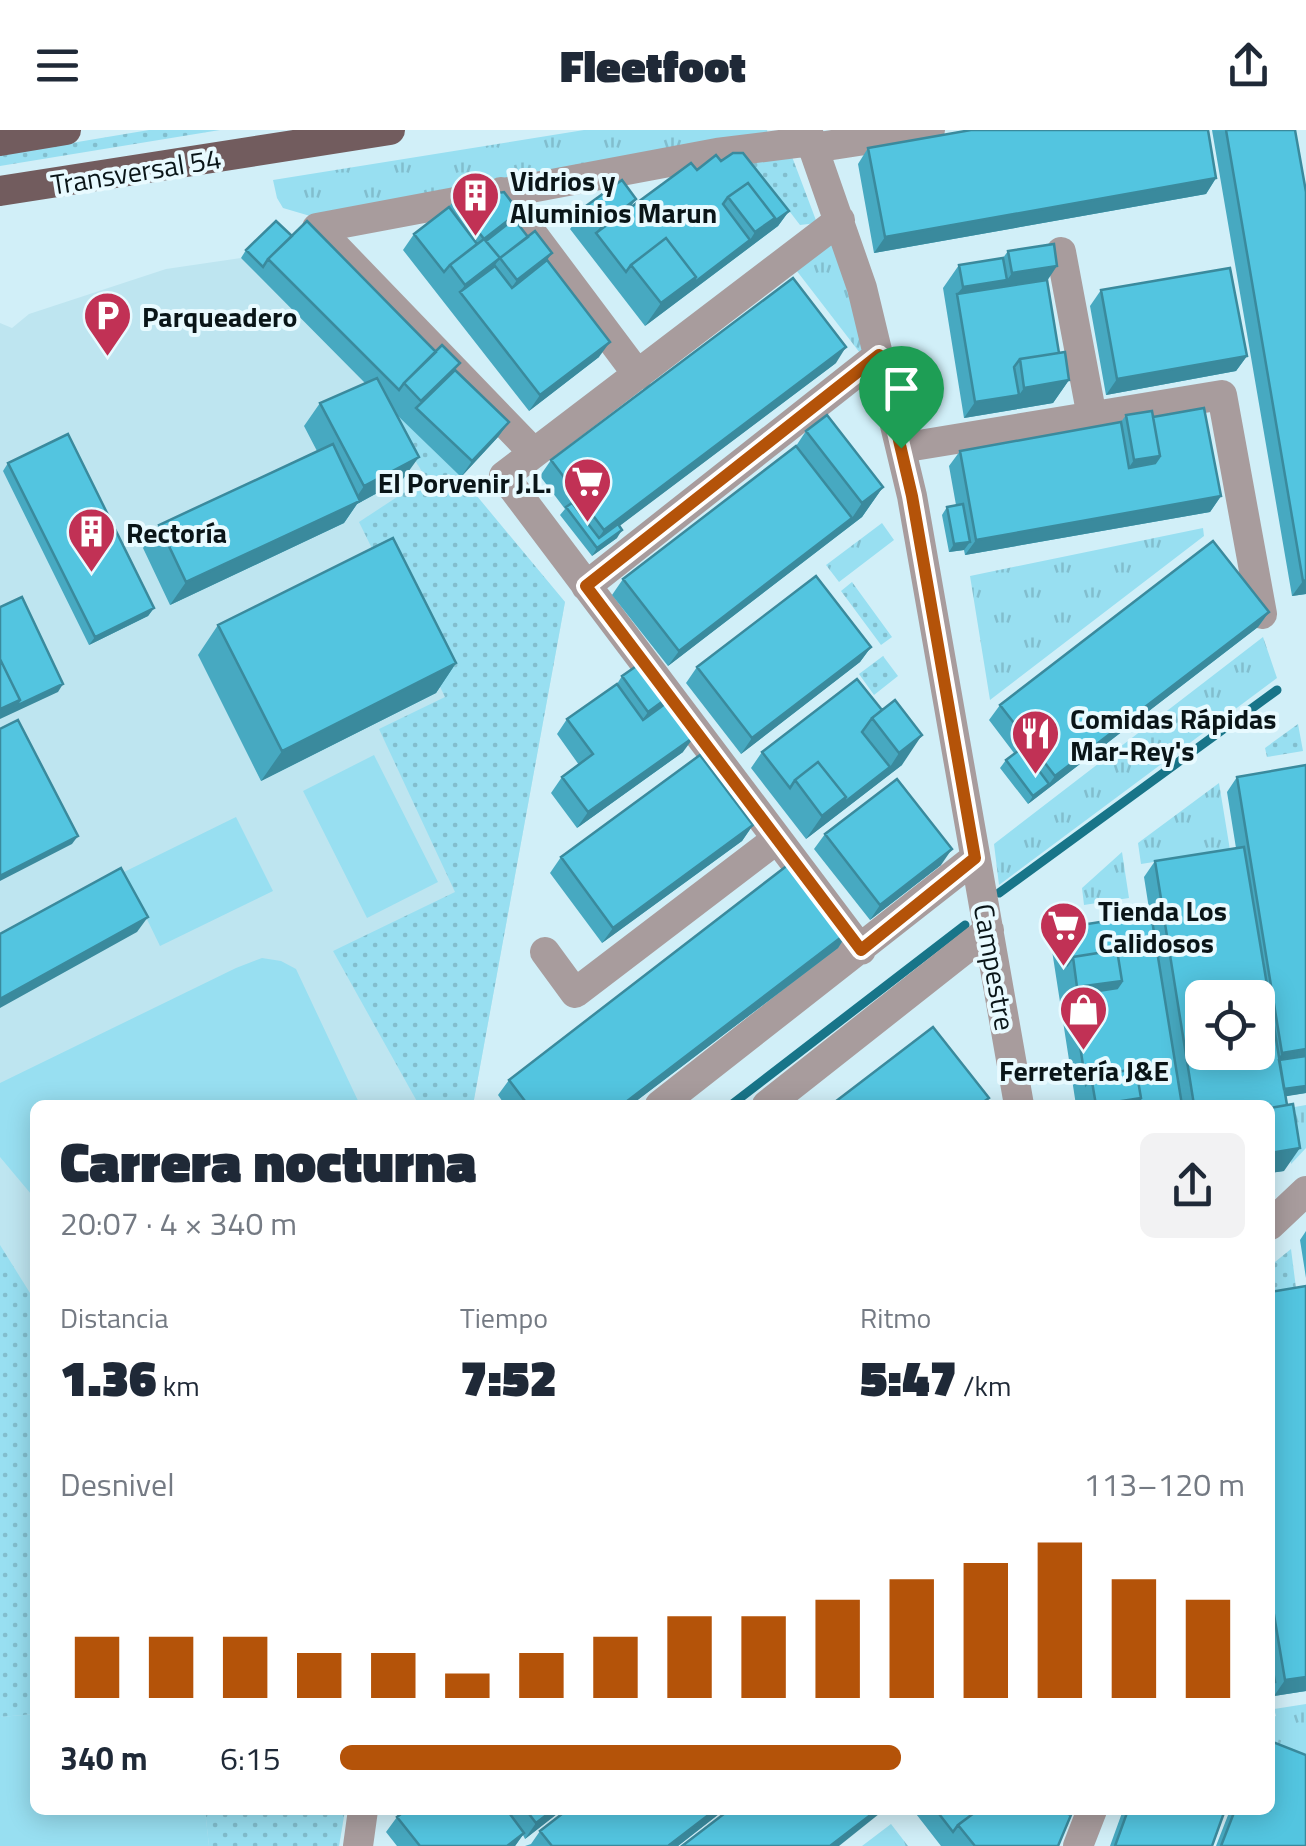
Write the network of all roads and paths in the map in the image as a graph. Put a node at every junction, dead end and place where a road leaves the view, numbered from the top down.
1 (66, 130) edge
2 (390, 130) edge
3 (930, 130) edge
4 (810, 139) edge
5 (0, 141) edge
6 (0, 191) edge
7 (501, 192) junction
8 (840, 220) junction
9 (1061, 252) dead end
10 (879, 355) junction
11 (638, 374) junction
12 (1092, 417) junction
13 (901, 448) junction
14 (534, 453) junction
15 (586, 586) junction
16 (1262, 614) edge
17 (777, 839) junction
18 (975, 858) junction
19 (989, 930) junction
20 (861, 950) junction
21 (545, 952) dead end
22 (666, 1100) edge
23 (772, 1100) edge
24 (1019, 1100) edge
25 (1306, 1190) edge
26 (1275, 1220) edge
27 (362, 1815) edge
28 (1090, 1815) edge
29 (358, 1846) edge
30 (1078, 1846) edge

1 - 5 main road, Transversal 54
2 - 6 main road, Transversal 54
3 - 4 street
4 - 7 street
4 - 8 street, Campestre
7 - 11 street
7 - 14 street
8 - 10 street, Campestre
8 - 11 street
9 - 12 street
10 - 13 street, Campestre
10 - 15 street
11 - 14 street
12 - 13 street
12 - 16 street
13 - 18 street, Campestre
14 - 15 street
15 - 17 street
17 - 20 street
17 - 21 street
18 - 19 street, Campestre
18 - 20 street
19 - 23 street
19 - 24 street, Campestre
20 - 22 street
25 - 26 street
27 - 29 street
28 - 30 street

